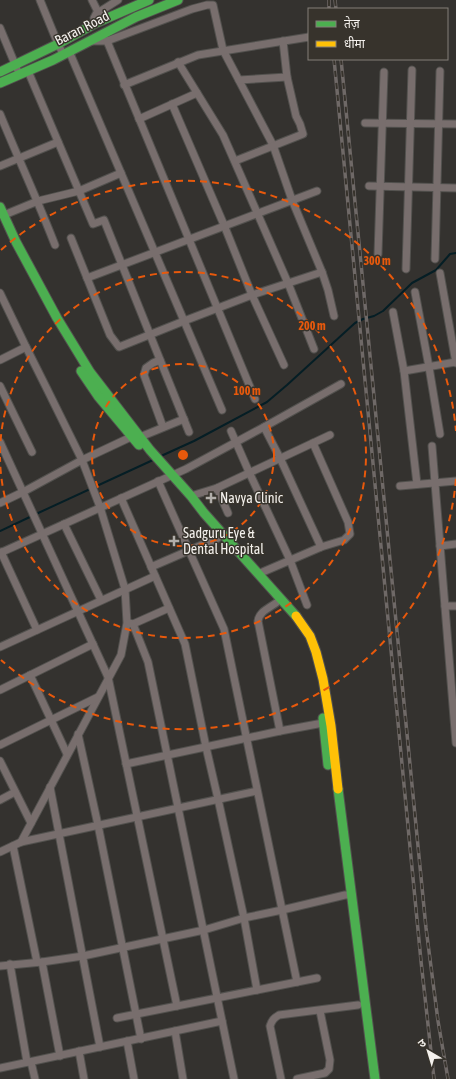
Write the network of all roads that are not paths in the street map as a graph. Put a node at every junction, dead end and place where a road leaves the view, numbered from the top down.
1 (40, 0) edge
2 (92, 0) edge
3 (118, 0) edge
4 (149, 0) edge
5 (178, 0) edge
6 (98, 12) junction
7 (96, 23) junction
8 (0, 28) edge
9 (308, 37) edge
10 (88, 41) junction
11 (107, 41) junction
12 (283, 41) junction
13 (58, 44) junction
14 (223, 50) junction
15 (66, 53) junction
16 (178, 62) junction
17 (15, 64) junction
18 (412, 70) dead end
19 (440, 71) dead end
20 (0, 72) edge
21 (384, 72) dead end
22 (24, 73) junction
23 (287, 77) junction
24 (239, 80) junction
25 (0, 83) edge
26 (124, 85) junction
27 (197, 93) junction
28 (172, 104) junction
29 (0, 114) edge
30 (139, 119) junction
31 (365, 124) dead end
32 (382, 124) junction
33 (411, 124) junction
34 (438, 124) junction
35 (456, 124) edge
36 (58, 142) junction
37 (273, 145) junction
38 (18, 158) junction
39 (235, 161) junction
40 (0, 166) edge
41 (121, 173) junction
42 (369, 186) dead end
43 (380, 187) junction
44 (408, 187) junction
45 (436, 187) junction
46 (456, 188) edge
47 (317, 190) dead end
48 (79, 191) junction
49 (38, 200) junction
50 (292, 200) junction
51 (257, 213) junction
52 (1, 215) edge
53 (224, 225) junction
54 (71, 238) dead end
55 (189, 239) junction
56 (55, 245) dead end
57 (155, 252) junction
58 (378, 254) dead end
59 (434, 259) dead end
60 (122, 264) junction
61 (406, 269) dead end
62 (322, 272) junction
63 (440, 273) dead end
64 (87, 278) junction
65 (288, 283) junction
66 (415, 292) dead end
67 (252, 295) junction
68 (1, 296) edge
69 (218, 308) junction
70 (393, 312) dead end
71 (334, 316) dead end
72 (184, 321) junction
73 (150, 334) junction
74 (26, 347) junction
75 (314, 349) dead end
76 (0, 360) edge
77 (160, 360) junction
78 (456, 362) edge
79 (284, 364) dead end
80 (429, 367) junction
81 (404, 371) junction
82 (341, 384) dead end
83 (0, 386) edge
84 (255, 399) dead end
85 (222, 410) dead end
86 (184, 419) junction
87 (163, 427) junction
88 (264, 427) junction
89 (231, 431) dead end
90 (189, 432) dead end
91 (440, 434) dead end
92 (330, 435) dead end
93 (136, 437) junction
94 (0, 442) edge
95 (236, 442) junction
96 (313, 443) junction
97 (432, 446) dead end
98 (32, 452) dead end
99 (280, 458) junction
100 (82, 460) junction
101 (249, 472) junction
102 (170, 476) junction
103 (158, 481) junction
104 (456, 481) edge
105 (435, 483) junction
106 (417, 484) junction
107 (400, 486) dead end
108 (217, 488) junction
109 (23, 492) junction
110 (190, 496) junction
111 (121, 498) junction
112 (0, 503) edge
113 (100, 507) junction
114 (228, 513) dead end
115 (64, 524) junction
116 (42, 534) junction
117 (218, 538) junction
118 (456, 544) edge
119 (440, 546) junction
120 (321, 547) junction
121 (189, 551) junction
122 (1, 553) edge
123 (290, 560) junction
124 (151, 567) junction
125 (258, 574) junction
126 (155, 576) junction
127 (125, 589) junction
128 (101, 600) junction
129 (276, 603) junction
130 (307, 605) dead end
131 (445, 606) junction
132 (456, 606) edge
133 (170, 608) junction
134 (77, 611) junction
135 (130, 623) junction
136 (37, 630) junction
137 (93, 644) junction
138 (0, 647) edge
139 (453, 667) edge
140 (30, 675) junction
141 (108, 677) junction
142 (0, 690) edge
143 (98, 696) junction
144 (51, 719) junction
145 (323, 723) junction
146 (280, 731) junction
147 (78, 734) junction
148 (246, 738) junction
149 (456, 743) edge
150 (0, 745) edge
151 (206, 747) junction
152 (67, 754) junction
153 (168, 755) junction
154 (0, 761) edge
155 (126, 764) junction
156 (50, 787) junction
157 (257, 791) junction
158 (15, 792) junction
159 (218, 799) junction
160 (0, 800) edge
161 (178, 808) junction
162 (137, 817) junction
163 (31, 823) junction
164 (98, 825) junction
165 (59, 834) junction
166 (21, 842) junction
167 (13, 846) junction
168 (0, 852) edge
169 (348, 895) junction
170 (282, 910) junction
171 (244, 918) junction
172 (204, 930) junction
173 (163, 939) junction
174 (122, 947) junction
175 (83, 956) junction
176 (39, 962) junction
177 (10, 964) junction
178 (0, 966) edge
179 (317, 978) dead end
180 (297, 982) junction
181 (257, 990) junction
182 (218, 998) junction
183 (358, 1005) junction
184 (177, 1006) junction
185 (320, 1010) junction
186 (136, 1014) junction
187 (117, 1018) dead end
188 (222, 1021) junction
189 (175, 1031) junction
190 (141, 1038) junction
191 (127, 1041) junction
192 (100, 1047) junction
193 (79, 1051) junction
194 (60, 1056) junction
195 (29, 1062) junction
196 (0, 1068) edge
197 (35, 1079) edge
198 (84, 1079) edge
199 (134, 1079) edge
200 (184, 1079) edge
201 (234, 1079) edge
202 (281, 1079) edge
203 (296, 1079) edge
204 (368, 1079) edge
205 (375, 1079) edge

1 - 13 street
2 - 6 street
3 - 6 street
4 - 7 street, Baran Road
5 - 10 street, Baran Road
6 - 7 street
7 - 13 street, Baran Road
8 - 17 street
9 - 12 street
10 - 11 street
10 - 15 street, Baran Road
11 - 14 street
11 - 26 street
12 - 14 street
12 - 23 street
13 - 15 street
13 - 17 street, Baran Road
14 - 16 street
14 - 24 street
15 - 22 street, Baran Road
15 - 41 street
16 - 26 street
16 - 27 street
17 - 20 street, Baran Road
17 - 22 street
18 - 33 street
19 - 34 street
21 - 32 street
22 - 25 street, Baran Road
22 - 36 street
23 - 24 street
23 - 37 street
24 - 37 street
26 - 30 street
27 - 28 street
27 - 39 street
28 - 30 street
28 - 53 street
29 - 38 street
30 - 55 street
31 - 32 street
32 - 33 street
32 - 43 street
33 - 34 street
33 - 44 street
34 - 35 street
34 - 45 street
36 - 38 street
36 - 48 street
37 - 39 street
37 - 50 street
38 - 40 street
38 - 49 street
39 - 51 street
41 - 48 street
41 - 57 street
42 - 43 street
43 - 44 street
43 - 58 street
44 - 45 street
44 - 61 street
45 - 46 street
45 - 59 street
47 - 50 street
48 - 49 street
48 - 60 street
49 - 52 street
49 - 56 street
50 - 51 street
50 - 62 street
51 - 53 street
51 - 65 street
52 - 93 street
53 - 55 street
53 - 67 street
54 - 64 street
55 - 57 street
55 - 69 street
57 - 60 street
57 - 72 street
60 - 64 street
60 - 73 street
62 - 65 street
62 - 71 street
63 - 78 street
64 - 73 street
65 - 67 street
65 - 75 street
66 - 80 street
67 - 69 street
67 - 79 street
68 - 74 street
69 - 72 street
69 - 84 street
70 - 81 street
72 - 73 street
72 - 85 street
73 - 77 street
74 - 76 street
74 - 100 street
77 - 86 street
77 - 87 street
78 - 80 street
80 - 81 street
80 - 91 street
81 - 106 street
82 - 88 street
83 - 98 street
86 - 87 street
86 - 90 street
87 - 93 street
88 - 95 street
88 - 99 street
89 - 95 street
92 - 96 street
93 - 100 street
93 - 102 street
94 - 109 street
95 - 101 street
95 - 102 street
96 - 99 street
96 - 120 street
97 - 105 street
99 - 101 street
99 - 120 street
100 - 109 street
100 - 113 street
101 - 108 street
101 - 123 street
102 - 103 street
102 - 110 street
102 - 117 street
103 - 111 street
103 - 121 street
104 - 105 street
105 - 106 street
105 - 119 street
106 - 107 street
108 - 110 street
108 - 114 street
109 - 112 street
109 - 116 street
110 - 125 street
111 - 113 street
111 - 124 street
113 - 115 street
113 - 127 street
115 - 116 street
115 - 128 street
116 - 122 street
116 - 134 street
117 - 121 street
117 - 129 street
118 - 119 street
119 - 131 street
120 - 123 street
121 - 124 street
121 - 148 street
122 - 136 street
123 - 125 street
123 - 130 street
124 - 126 street
125 - 169 street
126 - 127 street
126 - 133 street
127 - 128 street
127 - 135 street
128 - 134 street
129 - 145 street
129 - 146 street
131 - 132 street
131 - 139 street
133 - 135 street
133 - 151 street
134 - 136 street
134 - 137 street
135 - 141 street
135 - 153 street
136 - 138 street
137 - 140 street
137 - 141 street
139 - 149 street
140 - 142 street
140 - 144 street
141 - 143 street
141 - 155 street
143 - 144 street
143 - 147 street
144 - 150 street
144 - 152 street
145 - 146 street
145 - 169 street
146 - 148 street
147 - 152 street
147 - 164 street
148 - 151 street
148 - 157 street
151 - 153 street
151 - 159 street
152 - 156 street
153 - 155 street
153 - 161 street
154 - 158 street
155 - 162 street
156 - 163 street
156 - 165 street
157 - 159 street
157 - 170 street
158 - 160 street
158 - 163 street
159 - 161 street
159 - 171 street
161 - 162 street
161 - 172 street
162 - 164 street
162 - 173 street
163 - 166 street
164 - 165 street
164 - 174 street
165 - 166 street
165 - 175 street
166 - 167 street
167 - 168 street
167 - 176 street
169 - 170 street
169 - 183 street
169 - 205 street
170 - 171 street
170 - 180 street
171 - 172 street
171 - 181 street
172 - 173 street
172 - 182 street
173 - 174 street
173 - 184 street
174 - 175 street
174 - 186 street
175 - 176 street
175 - 192 street
176 - 177 street
176 - 194 street
177 - 178 street
177 - 195 street
179 - 180 street
180 - 181 street
181 - 182 street
182 - 184 street
182 - 188 street
183 - 185 street
183 - 204 street
184 - 186 street
185 - 202 street
185 - 203 street
186 - 187 street
186 - 190 street
188 - 189 street
188 - 201 street
189 - 190 street
189 - 200 street
190 - 191 street
191 - 192 street
191 - 199 street
192 - 193 street
193 - 194 street
193 - 198 street
194 - 195 street
195 - 196 street
195 - 197 street

